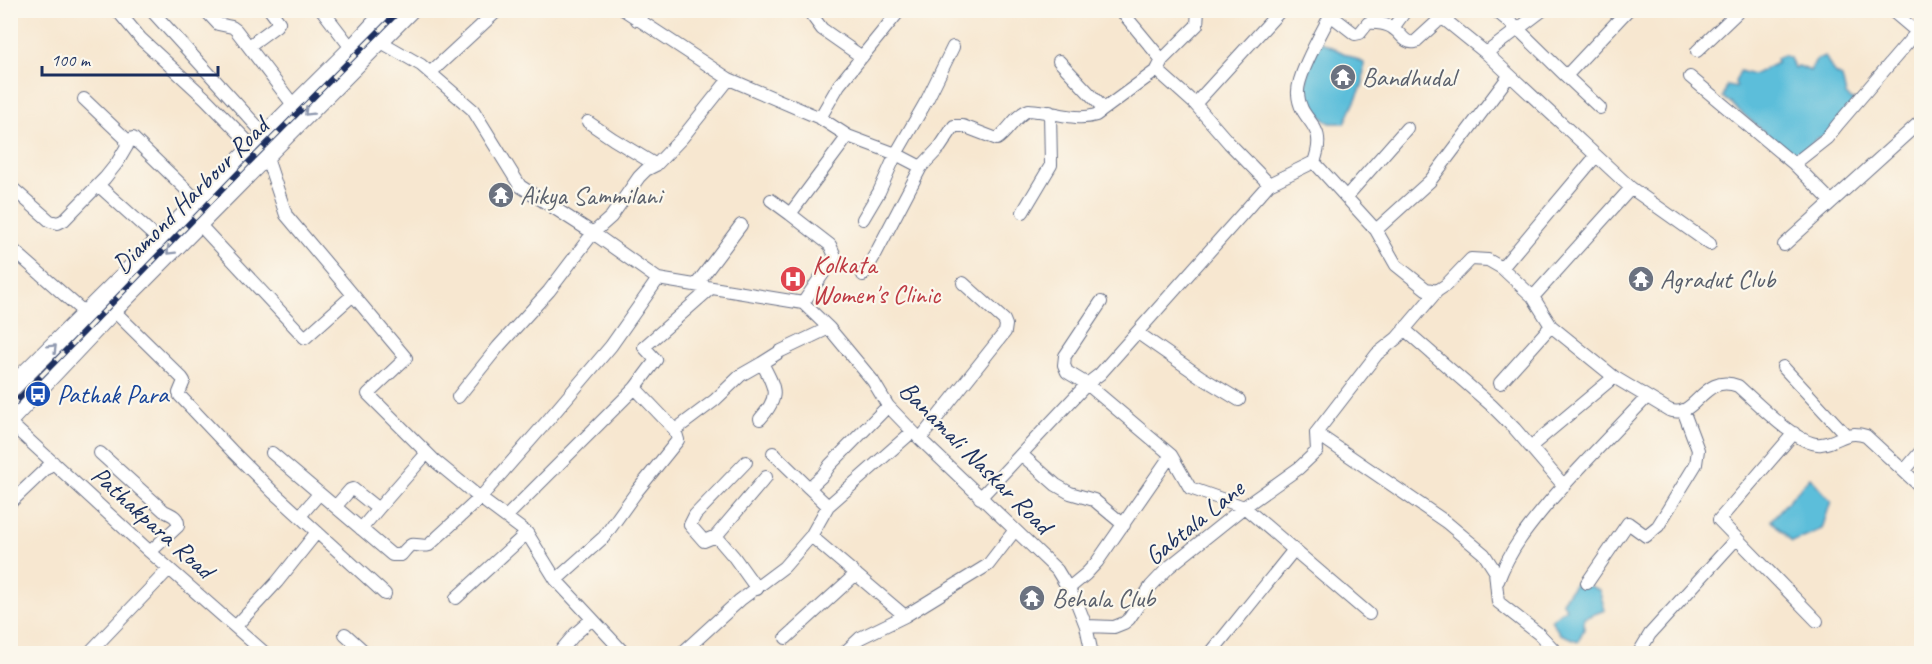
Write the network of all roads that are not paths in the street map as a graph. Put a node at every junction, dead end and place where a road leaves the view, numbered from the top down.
1 (117, 10) edge
2 (151, 10) edge
3 (205, 10) edge
4 (270, 10) edge
5 (322, 10) edge
6 (388, 10) edge
7 (410, 10) edge
8 (498, 10) edge
9 (624, 10) edge
10 (808, 10) edge
11 (900, 10) edge
12 (1198, 10) edge
13 (1281, 10) edge
14 (1406, 10) edge
15 (1495, 10) edge
16 (1543, 10) edge
17 (1628, 10) edge
18 (1740, 10) edge
19 (1891, 10) edge
20 (1899, 10) edge
21 (1123, 13) dead end
22 (1327, 13) edge
23 (642, 15) edge
24 (1393, 27) junction
25 (1518, 29) junction
26 (1922, 32) edge
27 (373, 36) junction
28 (249, 46) junction
29 (953, 47) dead end
30 (352, 49) junction
31 (1697, 51) dead end
32 (1486, 53) junction
33 (862, 57) junction
34 (1059, 61) dead end
35 (1159, 65) junction
36 (430, 73) junction
37 (1509, 76) junction
38 (1566, 76) junction
39 (1690, 77) dead end
40 (729, 79) junction
41 (84, 99) dead end
42 (1196, 104) junction
43 (294, 106) junction
44 (1102, 108) junction
45 (1600, 108) dead end
46 (1050, 112) junction
47 (820, 118) junction
48 (1922, 120) edge
49 (588, 122) dead end
50 (1407, 128) dead end
51 (848, 136) junction
52 (133, 138) dead end
53 (261, 146) junction
54 (896, 154) junction
55 (1596, 156) junction
56 (1314, 162) junction
57 (1794, 164) junction
58 (656, 165) junction
59 (921, 167) junction
60 (1269, 184) junction
61 (98, 185) junction
62 (10, 186) edge
63 (1631, 188) junction
64 (1346, 197) junction
65 (771, 200) dead end
66 (198, 201) junction
67 (1831, 201) junction
68 (1023, 212) dead end
69 (790, 214) junction
70 (863, 219) dead end
71 (198, 223) junction
72 (741, 225) dead end
73 (1376, 230) junction
74 (593, 233) junction
75 (160, 241) junction
76 (1710, 244) dead end
77 (1784, 245) dead end
78 (10, 247) edge
79 (1502, 268) junction
80 (863, 275) dead end
81 (658, 279) junction
82 (963, 283) dead end
83 (696, 285) junction
84 (711, 288) junction
85 (1437, 291) junction
86 (353, 295) junction
87 (1533, 297) junction
88 (1101, 302) dead end
89 (803, 303) junction
90 (112, 310) junction
91 (86, 315) junction
92 (1551, 326) junction
93 (829, 328) junction
94 (1404, 329) junction
95 (1138, 333) junction
96 (762, 363) junction
97 (1783, 367) dead end
98 (1614, 377) junction
99 (1500, 382) dead end
100 (1087, 384) junction
101 (635, 388) junction
102 (10, 389) edge
103 (458, 397) dead end
104 (1647, 397) junction
105 (1239, 400) dead end
106 (888, 406) junction
107 (1683, 410) junction
108 (12, 417) edge
109 (760, 419) dead end
110 (675, 430) junction
111 (1316, 433) junction
112 (1794, 434) junction
113 (1846, 435) junction
114 (916, 436) junction
115 (1535, 443) dead end
116 (1922, 450) edge
117 (100, 453) dead end
118 (272, 453) dead end
119 (427, 453) junction
120 (773, 453) dead end
121 (1022, 455) junction
122 (1171, 455) junction
123 (53, 462) junction
124 (746, 462) dead end
125 (1905, 470) junction
126 (766, 477) dead end
127 (1564, 486) junction
128 (808, 488) junction
129 (1922, 488) edge
130 (319, 494) junction
131 (480, 498) junction
132 (980, 498) junction
133 (10, 503) edge
134 (336, 506) junction
135 (828, 506) junction
136 (1244, 507) junction
137 (378, 509) junction
138 (300, 516) junction
139 (506, 517) junction
140 (1124, 525) junction
141 (361, 529) junction
142 (1015, 530) junction
143 (317, 532) junction
144 (527, 533) junction
145 (716, 536) junction
146 (811, 536) junction
147 (1736, 539) junction
148 (1293, 551) junction
149 (150, 552) junction
150 (170, 569) junction
151 (856, 574) junction
152 (556, 580) junction
153 (1497, 583) junction
154 (1587, 583) dead end
155 (1070, 588) junction
156 (757, 589) junction
157 (385, 594) dead end
158 (456, 598) dead end
159 (1369, 614) dead end
160 (905, 616) junction
161 (592, 619) junction
162 (1817, 621) dead end
163 (236, 626) junction
164 (1086, 626) junction
165 (345, 634) dead end
166 (786, 638) dead end
167 (88, 654) edge
168 (266, 654) edge
169 (367, 654) edge
170 (558, 654) edge
171 (625, 654) edge
172 (681, 654) edge
173 (843, 654) edge
174 (1092, 654) edge
175 (1210, 654) edge
176 (1558, 654) edge
177 (1638, 654) edge

1 - 53 street
2 - 53 street
3 - 28 street
4 - 28 street
5 - 30 street
6 - 27 highway, Diamond Harbour Road
7 - 27 highway, Diamond Harbour Road
8 - 36 street
9 - 23 street
10 - 33 street
11 - 33 street
12 - 35 street
13 - 42 street
14 - 24 street
15 - 25 street
16 - 25 street
17 - 38 street
18 - 31 street
19 - 57 street
20 - 26 street
21 - 35 street
22 - 24 street
22 - 56 street
23 - 40 street
24 - 32 street
25 - 32 street
25 - 38 street
27 - 30 highway, Diamond Harbour Road
27 - 36 street
27 -> 53 highway, Diamond Harbour Road
28 - 43 street
29 - 54 street
30 - 43 highway, Diamond Harbour Road
32 - 37 street
33 - 47 street
34 - 44 street
35 - 42 street
35 - 44 street
36 - 74 street
37 - 55 street
37 - 73 street
38 - 45 street
39 - 57 street
40 - 47 street
40 - 58 street
41 - 61 street
42 - 60 street
43 - 53 highway, Diamond Harbour Road
44 - 46 street
46 - 59 street
46 - 68 street
47 - 51 street
48 - 67 street
49 - 58 street
50 - 64 street
51 - 54 street
51 - 69 street
52 - 66 street
53 - 66 highway, Diamond Harbour Road
53 - 71 highway, Diamond Harbour Road
53 - 86 street
54 - 59 street
54 - 70 street
55 - 63 street
55 - 79 street
56 - 60 street
56 - 64 street
57 - 67 street
58 - 74 street
59 - 80 street
60 - 95 street
61 - 62 street
61 - 75 street
63 - 76 street
63 - 87 street
64 - 73 street
65 - 69 street
66 - 75 highway, Diamond Harbour Road
67 - 77 street
69 - 89 street
71 - 86 street
71 -> 90 highway, Diamond Harbour Road
72 - 83 street
73 - 85 street
74 - 81 street
74 - 103 street
75 - 91 highway, Diamond Harbour Road
78 - 91 street
79 - 85 street
79 - 87 street
81 - 83 street
81 - 131 street
82 - 114 street
83 - 84 street
84 - 89 street
84 - 101 street
85 - 94 street
86 - 119 street
87 - 92 street
88 - 100 street
89 - 93 street, Banamali Naskar Road
90 - 108 highway, Diamond Harbour Road
90 - 138 street
102 -> 91 highway, Diamond Harbour Road
92 - 98 street
92 - 99 street
93 - 96 street
93 - 106 street, Banamali Naskar Road
94 - 111 street
94 - 127 street
95 - 100 street
95 - 105 street
96 - 109 street
96 - 110 street
97 - 113 street
98 - 104 street
98 - 115 street
100 - 121 street
100 - 122 street
101 - 110 street
101 - 139 street
104 - 107 street
104 - 127 street
106 - 114 street, Banamali Naskar Road
106 - 128 street
107 - 112 street
107 - 154 street
108 - 123 street, Pathakpara Road
110 - 152 street
111 - 136 street, Gabtala Lane
111 - 153 street
112 - 113 street
112 - 147 street
113 - 125 street
114 - 132 street, Banamali Naskar Road
114 - 135 street
116 - 125 street
117 - 149 street
118 - 130 street
119 - 131 street
119 - 137 street
120 - 128 street
121 - 132 street
121 - 140 street
122 - 136 street
122 - 140 street
123 - 133 street
123 - 149 street, Pathakpara Road
124 - 145 street
125 - 129 street
126 - 145 street
127 - 153 street
128 - 135 street
130 - 134 street
130 - 138 street
131 - 139 street
131 - 141 street
132 - 142 street, Banamali Naskar Road
134 - 137 street
134 - 141 street
135 - 146 street
136 - 148 street
136 - 164 street, Gabtala Lane
137 - 141 street
138 - 143 street
139 - 144 street
140 - 155 street
142 - 155 street, Banamali Naskar Road
142 - 160 street
143 - 157 street
143 - 163 street
144 - 152 street
144 - 158 street
145 - 156 street
146 - 151 street
146 - 156 street
147 - 162 street
147 - 177 street
148 - 159 street
148 - 175 street
149 - 150 street, Pathakpara Road
150 - 163 street, Pathakpara Road
150 - 167 street
151 - 160 street
151 - 166 street
152 - 161 street
153 - 176 street
155 - 164 street, Banamali Naskar Road
156 - 172 street
160 - 173 street
161 - 170 street
161 - 171 street
163 - 168 street, Pathakpara Road
164 - 174 street, Banamali Naskar Road
165 - 169 street

